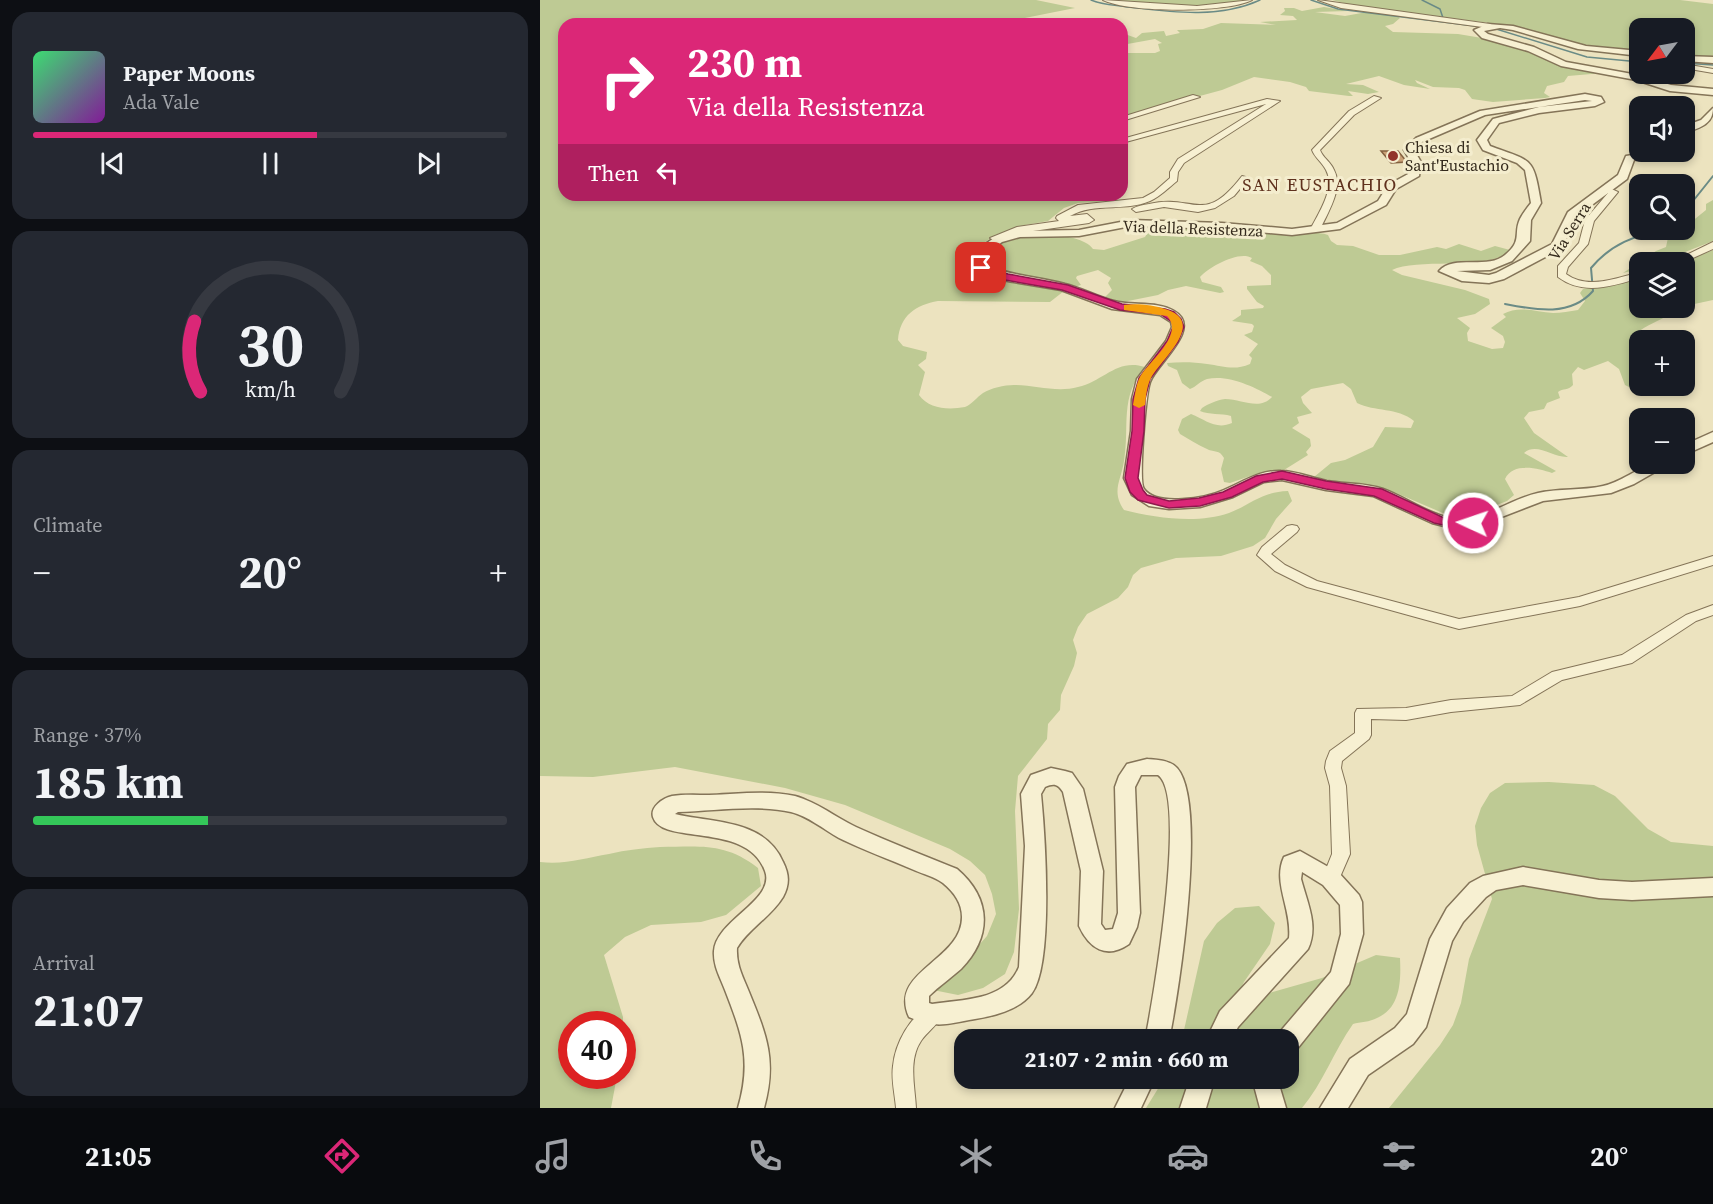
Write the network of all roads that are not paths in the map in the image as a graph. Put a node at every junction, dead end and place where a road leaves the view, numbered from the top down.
1 (1106, 0) edge
2 (1249, 0) edge
3 (1321, 0) edge
4 (1485, 27) junction
5 (1629, 53) edge
6 (1695, 59) edge
7 (1713, 60) edge
8 (1695, 68) edge
9 (1713, 71) edge
10 (1713, 92) edge
11 (1196, 97) dead end
12 (1377, 98) dead end
13 (1713, 111) edge
14 (1128, 117) edge
15 (1695, 126) edge
16 (1128, 139) edge
17 (1629, 161) edge
18 (1245, 178) dead end
19 (1605, 189) junction
20 (1092, 206) junction
21 (1315, 230) junction
22 (998, 240) junction
23 (1713, 245) edge
24 (1695, 254) edge
25 (1629, 278) edge
26 (1713, 436) edge
27 (1695, 445) edge
28 (1642, 474) edge
29 (1292, 529) dead end
30 (1713, 560) edge
31 (1713, 610) edge
32 (1331, 879) junction
33 (1713, 887) edge
34 (932, 1015) junction
35 (1159, 1029) edge
36 (1224, 1029) edge
37 (1298, 1029) edge
38 (1138, 1089) edge
39 (1199, 1089) edge
40 (1267, 1089) edge
41 (751, 1108) edge
42 (906, 1108) edge
43 (1128, 1108) edge
44 (1193, 1108) edge
45 (1273, 1108) edge
46 (1333, 1108) edge

1 - 2 street
3 - 4 street
4 - 5 street
4 - 10 street
6 - 7 street
8 - 9 street
11 - 14 street
12 - 21 street
13 - 15 street
16 - 20 street
17 - 19 street, Via della Resistenza
18 - 20 street
19 - 21 street, Via della Resistenza
19 - 25 street, Via Serra
20 - 22 street
21 - 22 street, Via della Resistenza
22 - 28 street
23 - 24 street
26 - 27 street
29 - 30 street
31 - 32 street
32 - 36 street
32 - 37 street
33 - 46 street
34 - 35 street
34 - 41 street
34 - 42 street
38 - 43 street
39 - 44 street
40 - 45 street

